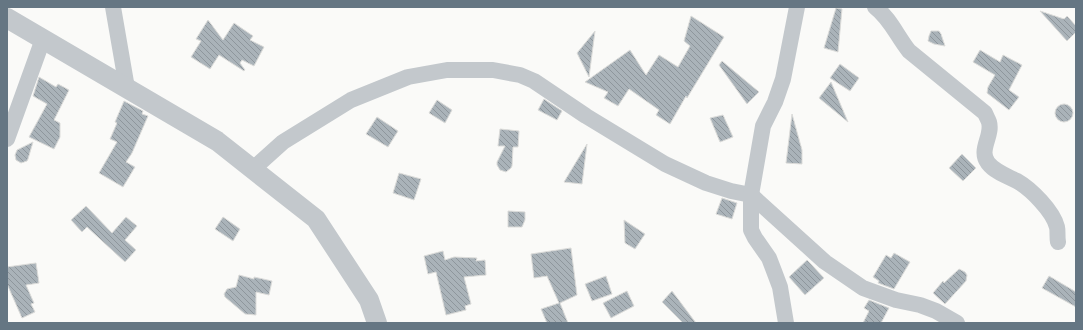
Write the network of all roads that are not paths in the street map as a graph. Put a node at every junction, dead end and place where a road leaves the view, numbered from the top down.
1 (113, 7) edge
2 (798, 7) edge
3 (875, 7) edge
4 (7, 18) edge
5 (43, 39) junction
6 (127, 88) junction
7 (7, 139) edge
8 (252, 169) junction
9 (751, 195) junction
10 (1058, 242) dead end
11 (376, 323) edge
12 (786, 323) edge
13 (957, 323) edge

1 - 6 street
2 - 9 street
3 - 10 street
4 - 5 street
5 - 6 street
5 - 7 street
6 - 8 street
8 - 9 street
8 - 11 street
9 - 12 street
9 - 13 street

